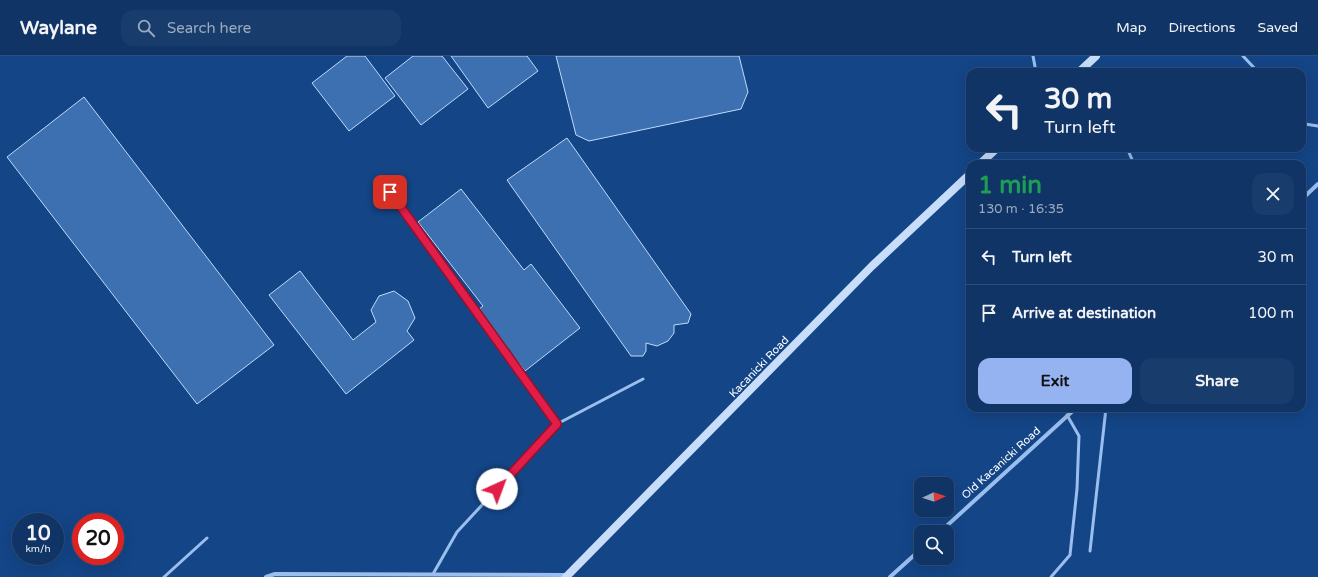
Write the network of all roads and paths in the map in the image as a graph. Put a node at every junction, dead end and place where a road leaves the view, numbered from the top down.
1 (1034, 56) edge
2 (1096, 56) edge
3 (1243, 56) edge
4 (1036, 68) edge
5 (1089, 68) edge
6 (1254, 68) edge
7 (1306, 124) edge
8 (1318, 126) edge
9 (993, 152) edge
10 (984, 160) edge
11 (966, 178) edge
12 (1318, 184) edge
13 (390, 192) dead end
14 (1306, 195) edge
15 (643, 379) dead end
16 (1071, 412) edge
17 (1106, 412) edge
18 (1067, 415) junction
19 (557, 424) junction
20 (948, 525) edge
21 (207, 538) dead end
22 (1090, 551) dead end
23 (914, 555) edge
24 (409, 573) junction
25 (433, 574) junction
26 (567, 576) edge
27 (164, 577) edge
28 (266, 577) edge
29 (406, 577) edge
30 (890, 577) edge
31 (1051, 577) edge

1 - 4 lane
2 - 5 street
3 - 6 lane
7 - 8 lane
9 - 10 street
11 - 26 street, Kacanicki Road
12 - 14 street
13 - 19 lane
15 - 19 lane
16 - 18 street, Old Kacanicki Road
17 - 22 lane
18 - 20 street, Old Kacanicki Road
18 - 31 lane
19 - 25 lane
21 - 27 lane
23 - 30 street
24 - 25 street
24 - 28 street
24 - 29 lane
25 - 26 street

